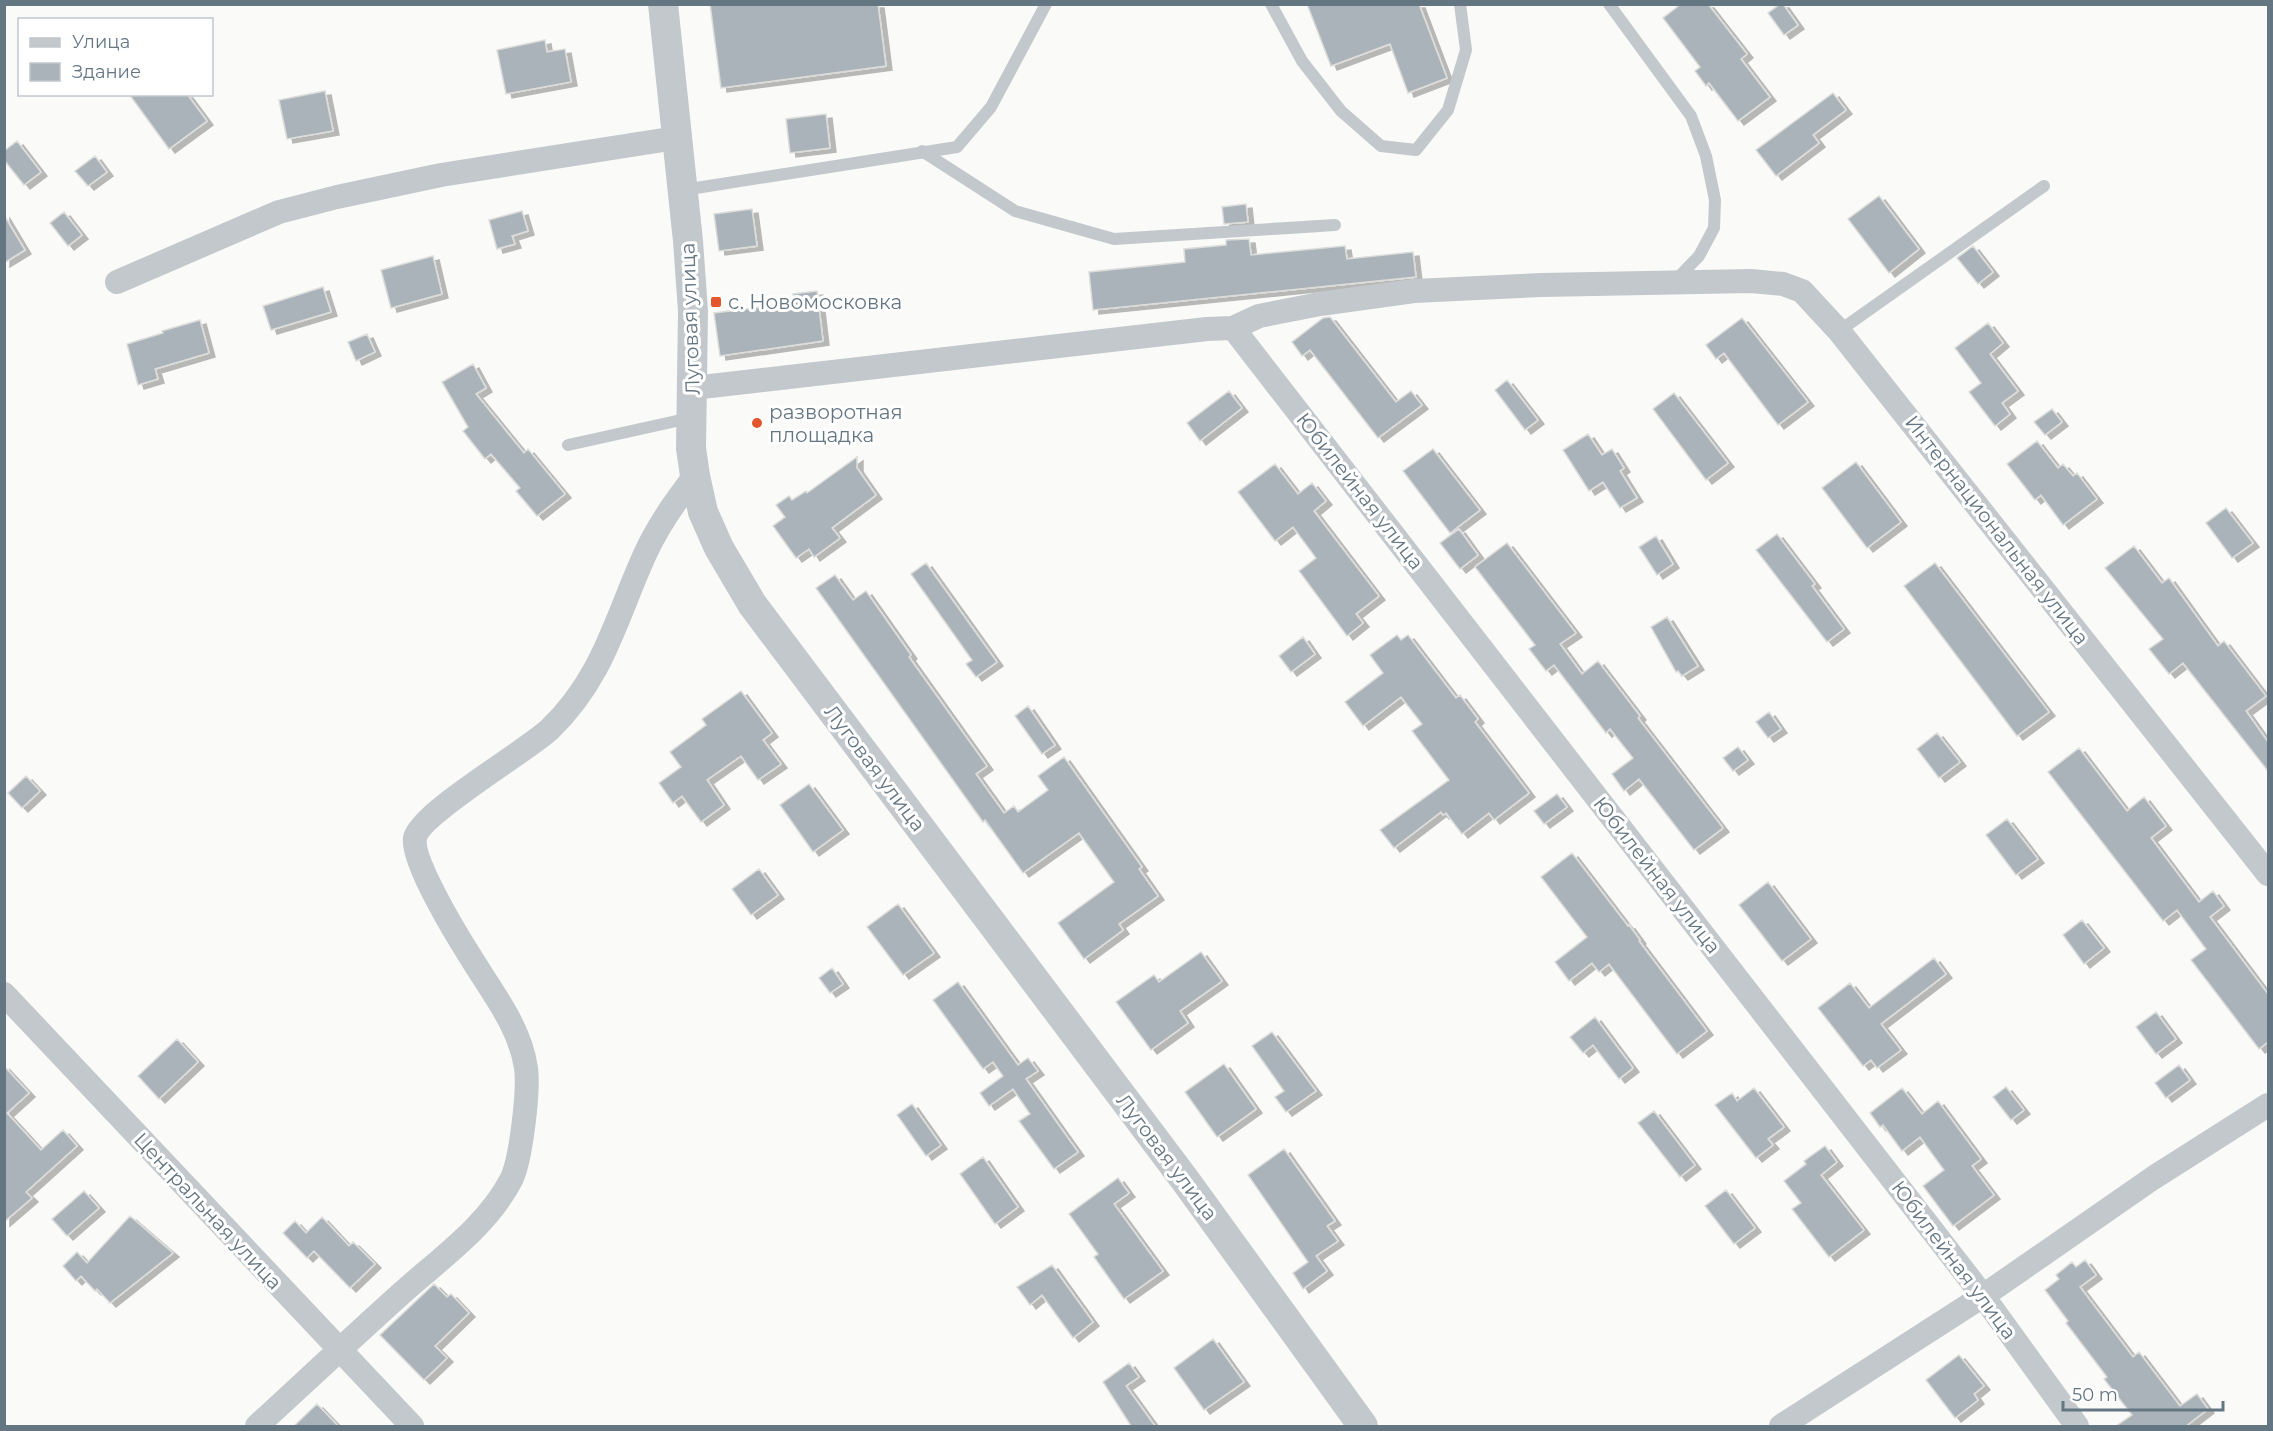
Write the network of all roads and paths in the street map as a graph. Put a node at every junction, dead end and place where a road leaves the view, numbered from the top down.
1 (663, 4) edge
2 (1046, 4) edge
3 (1271, 4) edge
4 (1460, 4) edge
5 (1609, 4) edge
6 (676, 138) junction
7 (922, 151) junction
8 (2044, 186) dead end
9 (682, 190) junction
10 (1335, 225) dead end
11 (117, 282) dead end
12 (1673, 282) junction
13 (1233, 328) junction
14 (1839, 331) junction
15 (693, 388) junction
16 (693, 418) junction
17 (568, 445) dead end
18 (695, 476) junction
19 (2268, 874) edge
20 (4, 994) edge
21 (2268, 1105) edge
22 (1983, 1296) junction
23 (340, 1349) junction
24 (257, 1426) edge
25 (412, 1426) edge
26 (1363, 1426) edge
27 (1781, 1426) edge
28 (2077, 1426) edge

1 - 6 street, Луговая улица
2 - 7 lane
3 - 4 lane
5 - 12 lane
6 - 9 street, Луговая улица
6 - 11 street
7 - 9 lane
7 - 10 lane
8 - 14 lane
9 - 15 street, Луговая улица
12 - 13 street, Интернациональная улица
12 - 14 street, Интернациональная улица
13 - 15 street
13 - 22 street, Юбилейная улица
14 - 19 street, Интернациональная улица
15 - 16 street, Луговая улица
16 - 17 lane
16 - 18 street, Луговая улица
18 - 23 street
18 - 26 street, Луговая улица
20 - 23 street, Центральная улица
21 - 22 street
22 - 27 street
22 - 28 street, Юбилейная улица
23 - 24 street
23 - 25 street, Центральная улица

